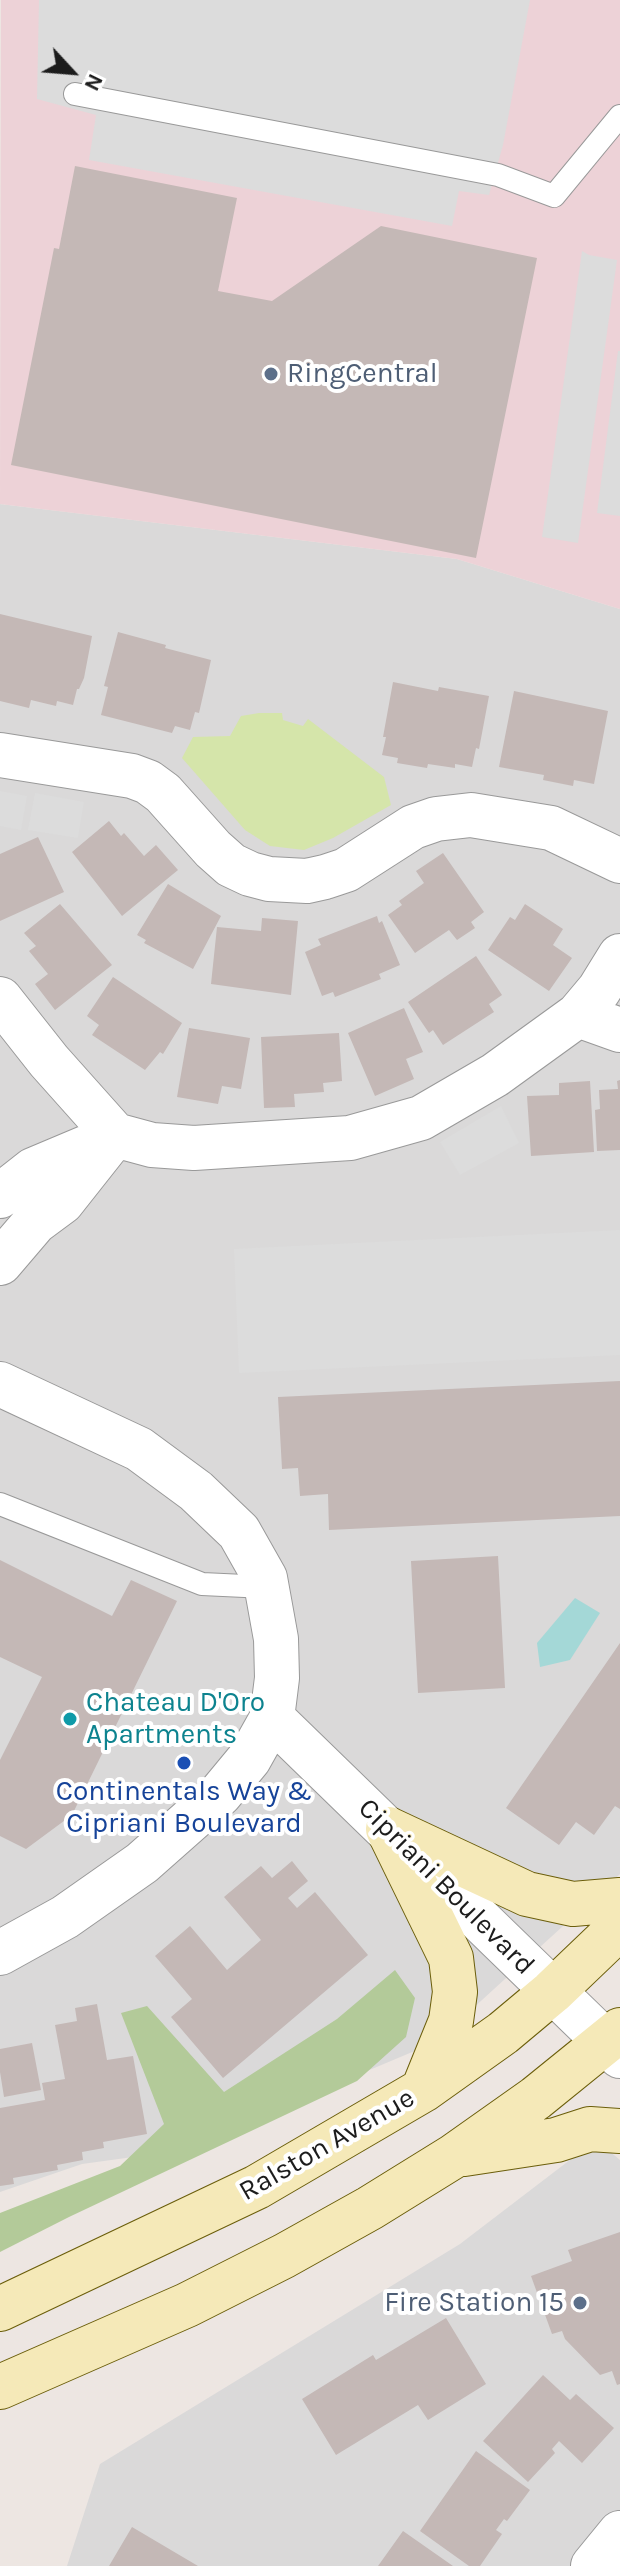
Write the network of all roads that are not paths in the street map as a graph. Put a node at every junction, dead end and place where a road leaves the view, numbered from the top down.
1 (75, 94) dead end
2 (620, 116) edge
3 (0, 755) edge
4 (620, 861) edge
5 (620, 956) edge
6 (0, 999) edge
7 (578, 1015) junction
8 (620, 1030) edge
9 (115, 1135) junction
10 (0, 1196) edge
11 (0, 1263) edge
12 (0, 1384) edge
13 (0, 1504) edge
14 (266, 1587) junction
15 (272, 1718) junction
16 (388, 1829) junction
17 (620, 1900) edge
18 (620, 1927) edge
19 (0, 1953) edge
20 (552, 1992) junction
21 (615, 2043) edge
22 (423, 2090) junction
23 (620, 2131) edge
24 (454, 2156) junction
25 (0, 2309) edge
26 (0, 2387) edge
27 (620, 2533) edge
28 (593, 2566) edge

1 - 2 lane
3 - 4 street
5 - 7 street
6 - 9 street
7 - 8 street
7 - 9 street
9 - 10 street
9 - 11 street
12 - 14 street
13 - 14 lane
14 - 15 street
15 - 16 street, Cipriani Boulevard
15 - 19 street
16 - 17 main road
16 - 20 street, Cipriani Boulevard
16 - 22 main road
18 - 20 main road, Ralston Avenue
20 - 21 street, Cipriani Boulevard
20 - 22 main road, Ralston Avenue
21 - 24 main road
22 - 25 main road, Ralston Avenue
23 - 24 main road
24 - 26 main road
27 - 28 street

